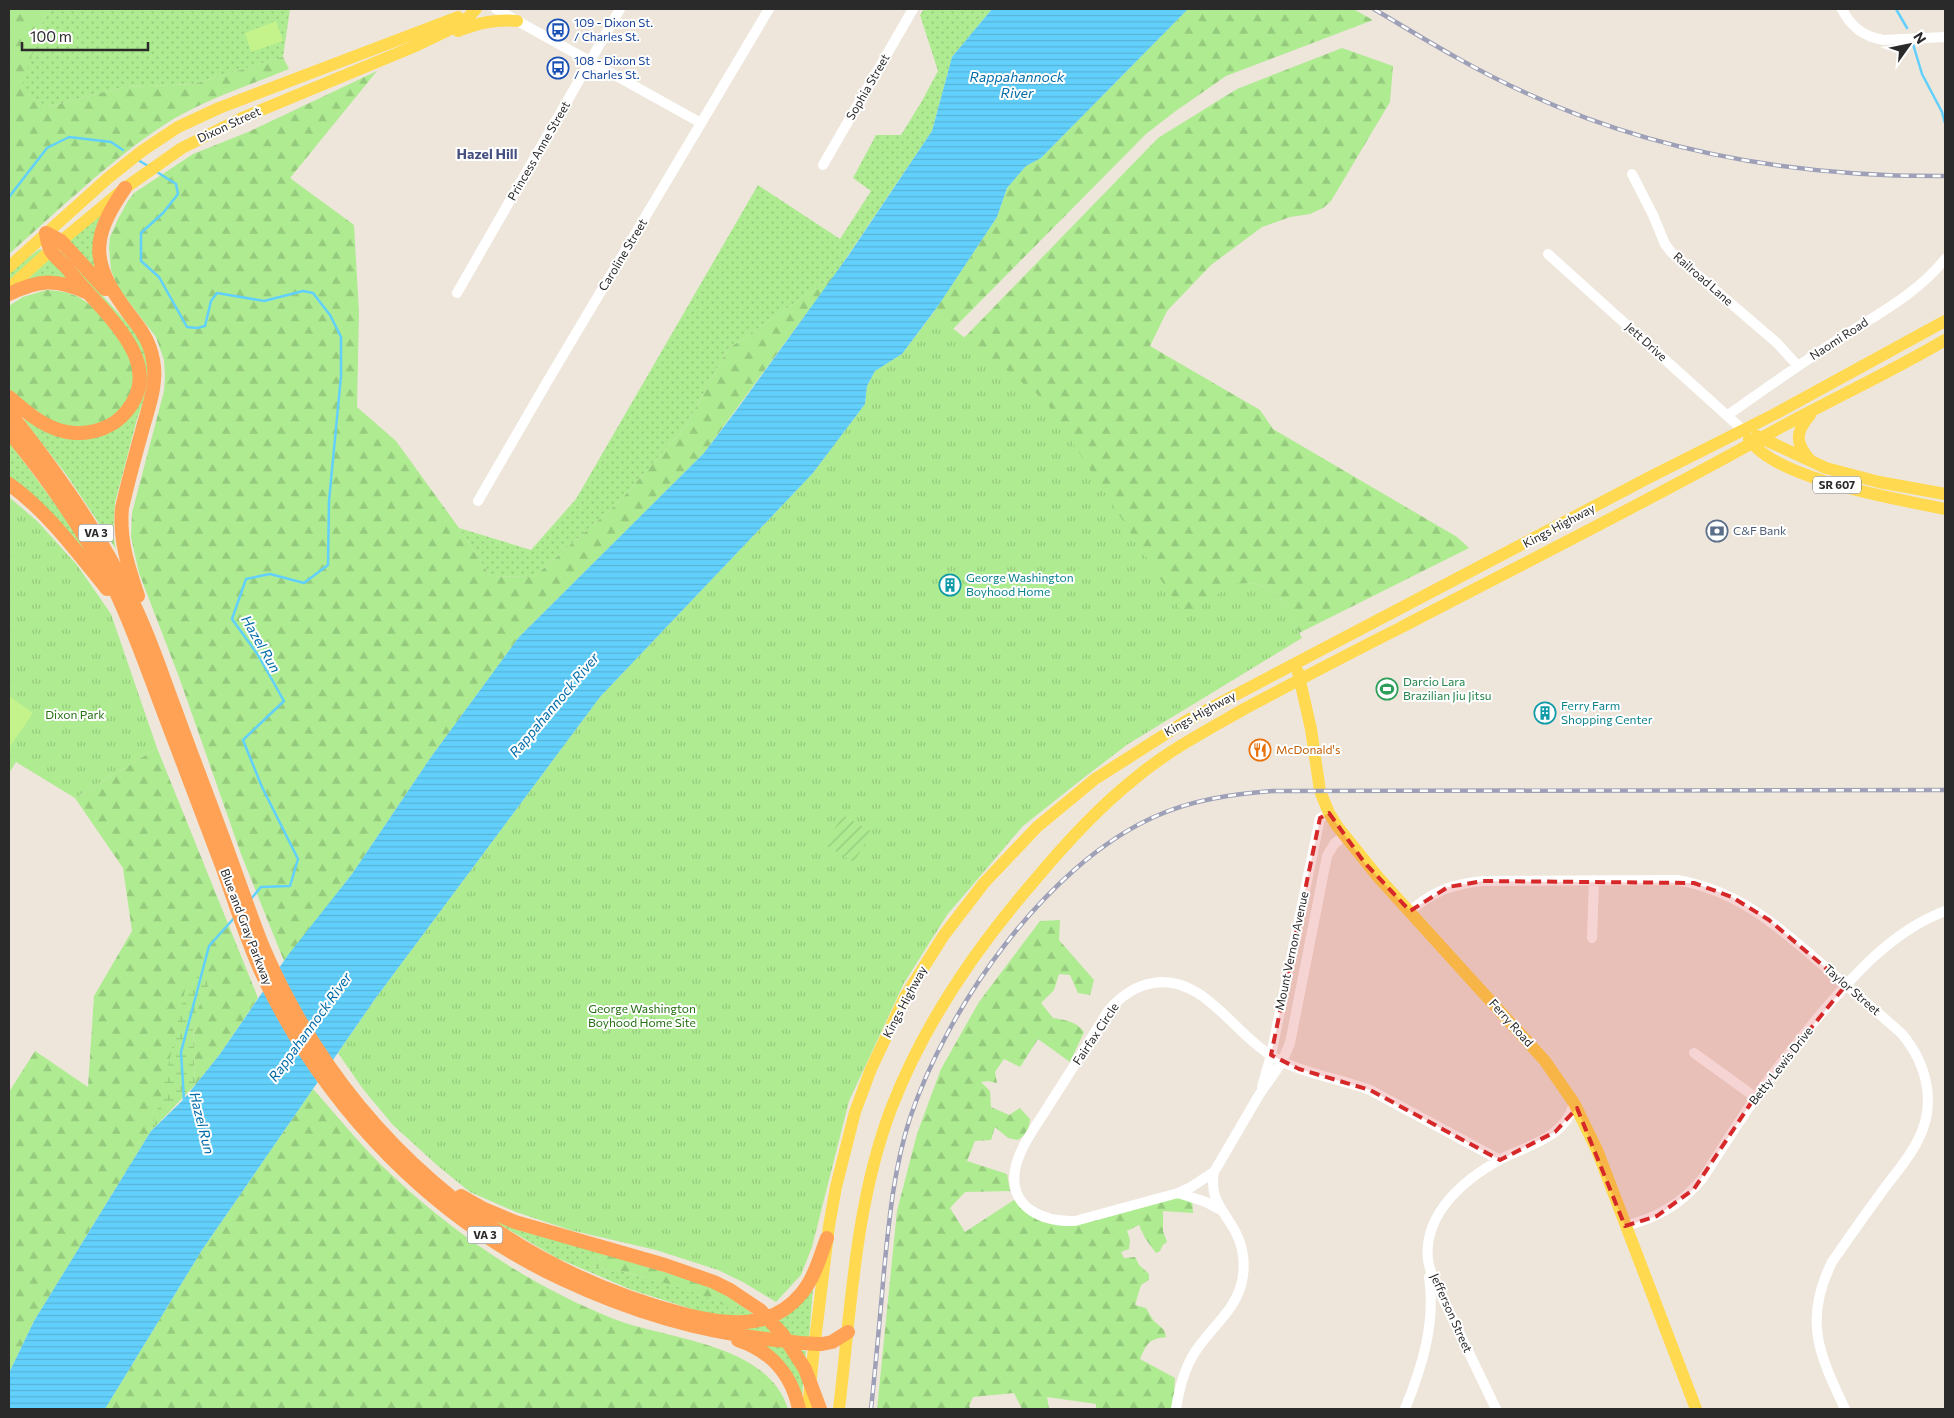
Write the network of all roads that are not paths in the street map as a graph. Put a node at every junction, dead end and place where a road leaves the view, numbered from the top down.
1 (470, 9) edge
2 (476, 9) edge
3 (496, 9) edge
4 (620, 9) edge
5 (769, 9) edge
6 (914, 9) edge
7 (1842, 9) edge
8 (517, 21) junction
9 (1945, 36) edge
10 (413, 47) junction
11 (589, 62) junction
12 (702, 122) junction
13 (823, 165) dead end
14 (1632, 174) dead end
15 (125, 188) junction
16 (46, 233) junction
17 (56, 246) junction
18 (1548, 254) dead end
19 (1945, 259) edge
20 (9, 267) edge
21 (9, 288) edge
22 (88, 293) junction
23 (457, 293) dead end
24 (9, 294) edge
25 (122, 305) junction
26 (1945, 321) edge
27 (1945, 340) edge
28 (1798, 366) junction
29 (9, 397) edge
30 (1813, 411) junction
31 (9, 412) edge
32 (1728, 415) junction
33 (1743, 430) junction
34 (9, 432) edge
35 (1757, 441) junction
36 (1810, 460) junction
37 (9, 484) edge
38 (1945, 494) edge
39 (478, 501) dead end
40 (1945, 509) edge
41 (125, 612) junction
42 (1295, 664) junction
43 (160, 668) junction
44 (1300, 679) junction
45 (1329, 813) junction
46 (1344, 836) junction
47 (227, 864) junction
48 (1594, 880) junction
49 (1945, 910) edge
50 (1410, 912) junction
51 (1592, 938) dead end
52 (1846, 985) junction
53 (1694, 1053) dead end
54 (1271, 1056) junction
55 (1282, 1062) junction
56 (1259, 1095) junction
57 (1755, 1097) junction
58 (1574, 1103) junction
59 (353, 1107) junction
60 (398, 1149) junction
61 (1500, 1160) junction
62 (1214, 1172) junction
63 (1178, 1193) junction
64 (1222, 1210) junction
65 (1625, 1226) junction
66 (827, 1238) junction
67 (1428, 1260) junction
68 (709, 1330) junction
69 (848, 1332) junction
70 (814, 1344) junction
71 (799, 1409) edge
72 (808, 1409) edge
73 (820, 1409) edge
74 (840, 1409) edge
75 (1176, 1409) edge
76 (1405, 1409) edge
77 (1496, 1409) edge
78 (1696, 1409) edge
79 (1845, 1409) edge

1 - 16 main road, Dixon Street
2 - 10 main road, Dixon Street
3 - 8 street
4 - 11 street, Princess Anne Street
5 - 12 street, Caroline Street
6 - 13 street, Sophia Street
7 - 9 street
8 - 10 main road
8 - 11 street
10 - 15 main road, Dixon Street
11 - 12 street
11 - 23 street, Princess Anne Street
12 - 39 street, Caroline Street
14 - 28 street, Railroad Lane
15 - 17 main road, Dixon Street
15 - 25 highway
16 - 17 highway
16 - 20 main road, Dixon Street
17 - 21 main road, Dixon Street
17 - 22 highway
17 - 25 highway
18 - 32 street, Jett Drive
19 - 28 street, Naomi Road
22 - 24 highway
22 - 29 highway
25 - 43 highway
26 - 33 main road, Kings Highway
27 - 30 main road, Kings Highway
28 - 32 street, Naomi Road
30 - 35 main road, Kings Highway
30 - 36 main road
31 - 43 highway, Blue and Gray Parkway / VA 3
32 - 33 street, Jett Drive / SR 607
33 - 35 main road, SR 607
33 - 42 main road, Kings Highway
34 - 41 highway, Blue and Gray Parkway / VA 3
35 - 36 main road, SR 607
35 - 40 main road, SR 607
35 - 44 main road, Kings Highway
36 - 38 main road, SR 607
37 - 41 highway
41 - 47 highway, Blue and Gray Parkway / VA 3
42 - 44 main road, Ferry Road
42 - 66 main road, Kings Highway
43 - 47 highway, Blue and Gray Parkway / VA 3
44 - 45 main road, Ferry Road
44 - 69 main road, Kings Highway
45 - 46 main road, Ferry Road
45 - 54 street, Mount Vernon Avenue
46 - 50 main road, Ferry Road
46 - 55 street, Mount Vernon Avenue
47 - 59 highway, Blue and Gray Parkway / VA 3
48 - 50 street, Taylor Street
48 - 51 street
48 - 52 street, Taylor Street
49 - 52 street, Betty Lewis Drive
50 - 58 main road, Ferry Road
52 - 57 street, Betty Lewis Drive
52 - 79 street, Taylor Street
53 - 57 street
54 - 55 street, Fairfax Circle
54 - 56 street, Mount Vernon Avenue
54 - 63 street, Fairfax Circle
55 - 56 street, Mount Vernon Avenue
55 - 61 street, Fairfax Circle
56 - 62 street, Mount Vernon Avenue
57 - 65 street, Betty Lewis Drive
58 - 61 street, Jefferson Street
58 - 65 main road, Ferry Road
59 - 60 highway, Blue and Gray Parkway / VA 3
59 - 68 highway, Blue and Gray Parkway / VA 3
60 - 66 highway
60 - 73 highway, VA 3
61 - 67 street, Jefferson Street
62 - 63 street, Fairfax Circle
62 - 64 street
63 - 64 street
64 - 75 street
65 - 78 main road, Ferry Road
66 - 70 main road, Kings Highway
67 - 76 street
67 - 77 street, Jefferson Street
68 - 70 highway
68 - 71 highway, VA 3
69 - 70 highway
69 - 74 main road, Kings Highway
70 - 72 main road, Kings Highway

